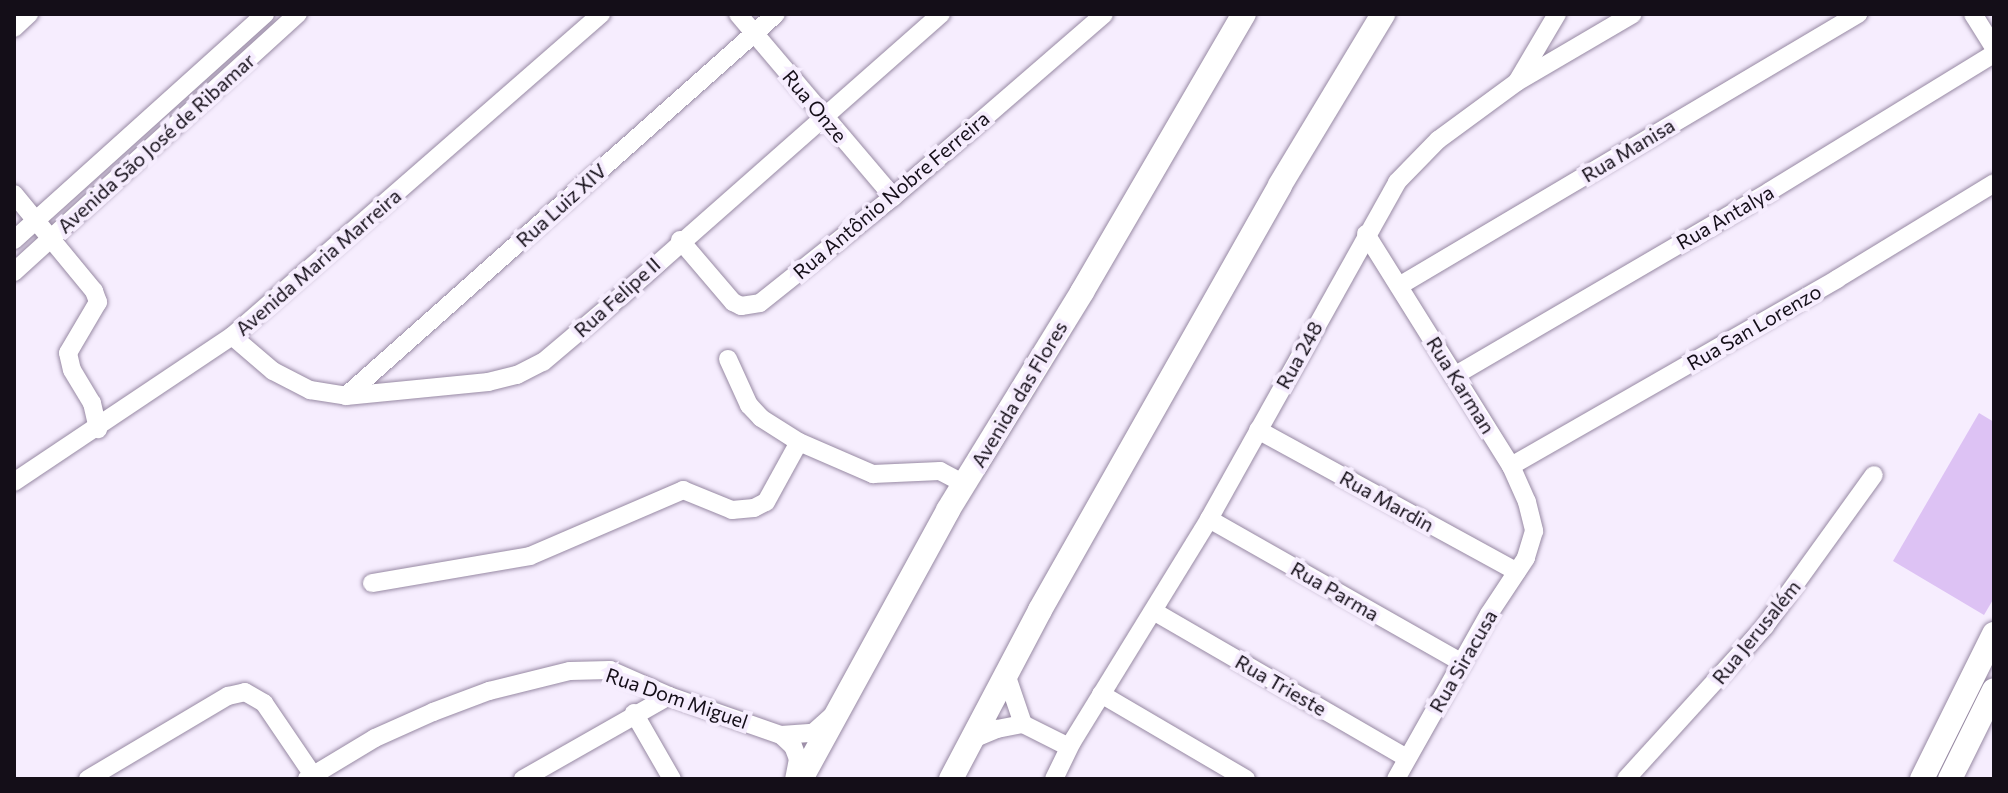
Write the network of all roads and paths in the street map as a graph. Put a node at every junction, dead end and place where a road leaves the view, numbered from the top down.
1 (29, 14) edge
2 (265, 14) edge
3 (298, 14) edge
4 (601, 14) edge
5 (738, 14) edge
6 (776, 14) edge
7 (941, 14) edge
8 (1104, 14) edge
9 (1244, 14) edge
10 (1383, 14) edge
11 (1557, 14) edge
12 (1633, 14) edge
13 (1858, 14) edge
14 (1973, 14) edge
15 (14, 28) edge
16 (755, 33) junction
17 (1994, 51) edge
18 (1517, 82) junction
19 (823, 116) junction
20 (1994, 183) edge
21 (14, 194) edge
22 (893, 197) junction
23 (37, 220) junction
24 (1366, 234) junction
25 (52, 238) junction
26 (14, 240) edge
27 (680, 240) junction
28 (14, 272) edge
29 (1399, 286) junction
30 (232, 336) junction
31 (728, 359) dead end
32 (1454, 376) junction
33 (346, 396) junction
34 (98, 429) junction
35 (1258, 430) junction
36 (799, 442) junction
37 (1511, 466) junction
38 (1874, 475) dead end
39 (14, 482) edge
40 (964, 484) junction
41 (1209, 519) junction
42 (1532, 545) joint
43 (1517, 572) junction
44 (372, 583) dead end
45 (1155, 612) junction
46 (1994, 634) edge
47 (1462, 663) junction
48 (1006, 674) junction
49 (1994, 690) edge
50 (1101, 694) junction
51 (669, 696) junction
52 (839, 708) junction
53 (634, 713) junction
54 (1023, 724) junction
55 (781, 735) junction
56 (973, 739) junction
57 (1069, 747) junction
58 (1407, 758) junction
59 (1957, 775) edge
60 (310, 777) edge
61 (88, 779) edge
62 (523, 779) edge
63 (672, 779) edge
64 (794, 779) edge
65 (801, 779) edge
66 (951, 779) edge
67 (1054, 779) edge
68 (1246, 779) edge
69 (1396, 779) edge
70 (1626, 779) edge
71 (1922, 779) edge

1 - 15 street
2 - 23 street, Avenida São José de Ribamar
3 - 25 street, Avenida São José de Ribamar
4 - 30 street, Avenida Maria Marreira
5 - 16 street, Rua Onze
6 - 16 street, Rua Luiz XIV
7 - 19 street, Rua Felipe II
8 - 22 street, Rua Antônio Nobre Ferreira
9 - 40 main road, Avenida das Flores
10 - 48 main road
11 - 18 street
12 - 18 street, Rua 248
13 - 29 street, Rua Manisa
14 - 17 street
16 - 19 street, Rua Onze
16 - 33 street, Rua Luiz XIV
17 - 32 street, Rua Antalya
18 - 24 street, Rua 248
19 - 22 street, Rua Onze
19 - 27 street, Rua Felipe II
20 - 37 street, Rua San Lorenzo
21 - 23 street
22 - 27 street, Rua Antônio Nobre Ferreira
23 - 25 street
23 - 26 street, Avenida São José de Ribamar
24 - 29 street, Rua Karman
24 - 35 street, Rua 248
25 - 28 street, Avenida São José de Ribamar
25 - 34 street
27 - 33 street, Rua Felipe II
29 - 32 street, Rua Karman
30 - 33 street, Rua Felipe II
30 - 34 street, Avenida Maria Marreira
31 - 36 street
32 - 37 street, Rua Karman
34 - 39 street, Avenida Maria Marreira
35 - 41 street, Rua 248
35 - 43 street, Rua Mardin
36 - 40 street
36 - 44 street
37 - 42 street, Rua Karman
38 - 70 street, Rua Jerusalém
40 - 52 main road, Avenida das Flores
41 - 45 street, Rua 248
41 - 47 street, Rua Parma
42 - 43 street, Rua Siracusa
43 - 47 street, Rua Siracusa
45 - 50 street, Rua 248
45 - 58 street, Rua Trieste
46 - 71 main road
47 - 58 street, Rua Siracusa
48 - 54 street
48 - 56 main road
49 - 59 main road
50 - 57 street, Rua 248
50 - 68 street
51 - 53 street
51 - 55 street, Rua Dom Miguel
51 - 60 street, Rua Dom Miguel
52 - 55 street
52 - 65 main road, Avenida das Flores
53 - 62 street
53 - 63 street
54 - 56 street
54 - 57 street
55 - 64 street
56 - 66 main road
57 - 67 street, Rua 248
58 - 69 street, Rua Siracusa
60 - 61 street

